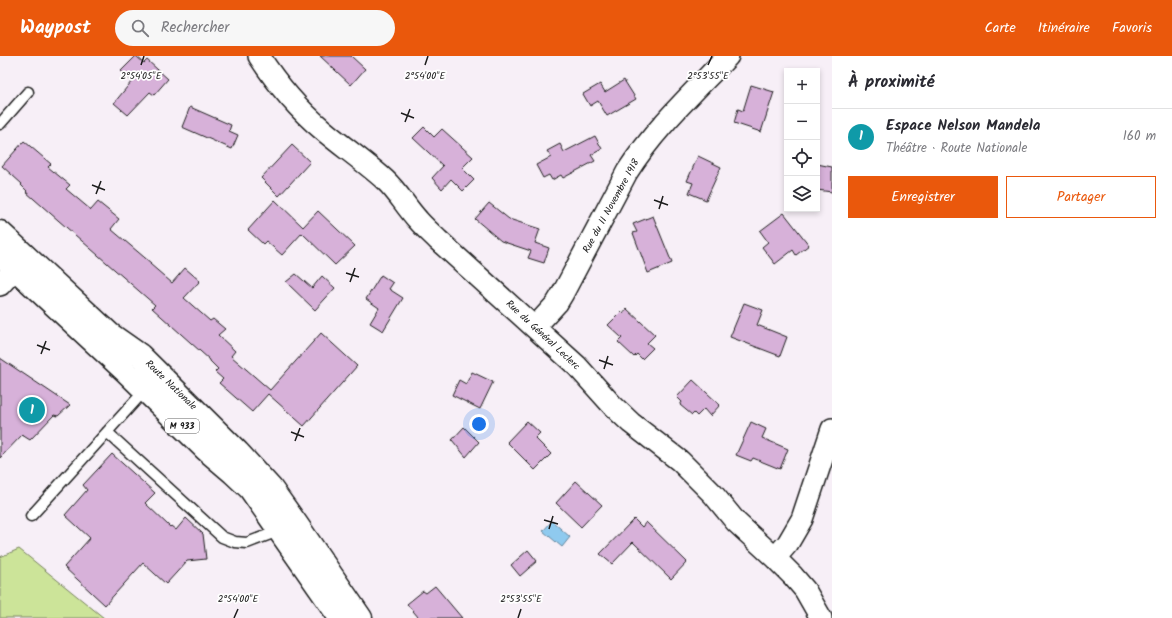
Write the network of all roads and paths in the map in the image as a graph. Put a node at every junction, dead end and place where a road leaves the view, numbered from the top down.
1 (259, 56) edge
2 (728, 56) edge
3 (28, 92) dead end
4 (0, 124) edge
5 (0, 232) edge
6 (14, 260) edge
7 (0, 285) edge
8 (535, 327) junction
9 (160, 374) junction
10 (145, 390) junction
11 (832, 429) edge
12 (107, 432) junction
13 (31, 516) dead end
14 (288, 527) junction
15 (775, 558) junction
16 (340, 618) edge
17 (361, 618) edge
18 (821, 618) edge

1 - 8 street, Rue du Général Leclerc
2 - 8 street, Rue du 11 Novembre 1918
3 - 4 lane
5 - 6 main road, Route Nationale / M 933
6 - 7 street
6 - 9 main road, Route Nationale / M 933
6 - 10 main road, Route Nationale / M 933
8 - 15 street, Rue du Général Leclerc
9 - 10 lane
9 - 14 main road, Route Nationale / M 933
10 - 12 lane
10 - 14 main road, Route Nationale / M 933
11 - 15 street
12 - 13 lane
12 - 14 lane
14 - 16 main road, Route Nationale / M 933
14 - 17 main road, Route Nationale / M 933
15 - 18 street, Rue du Général Leclerc

